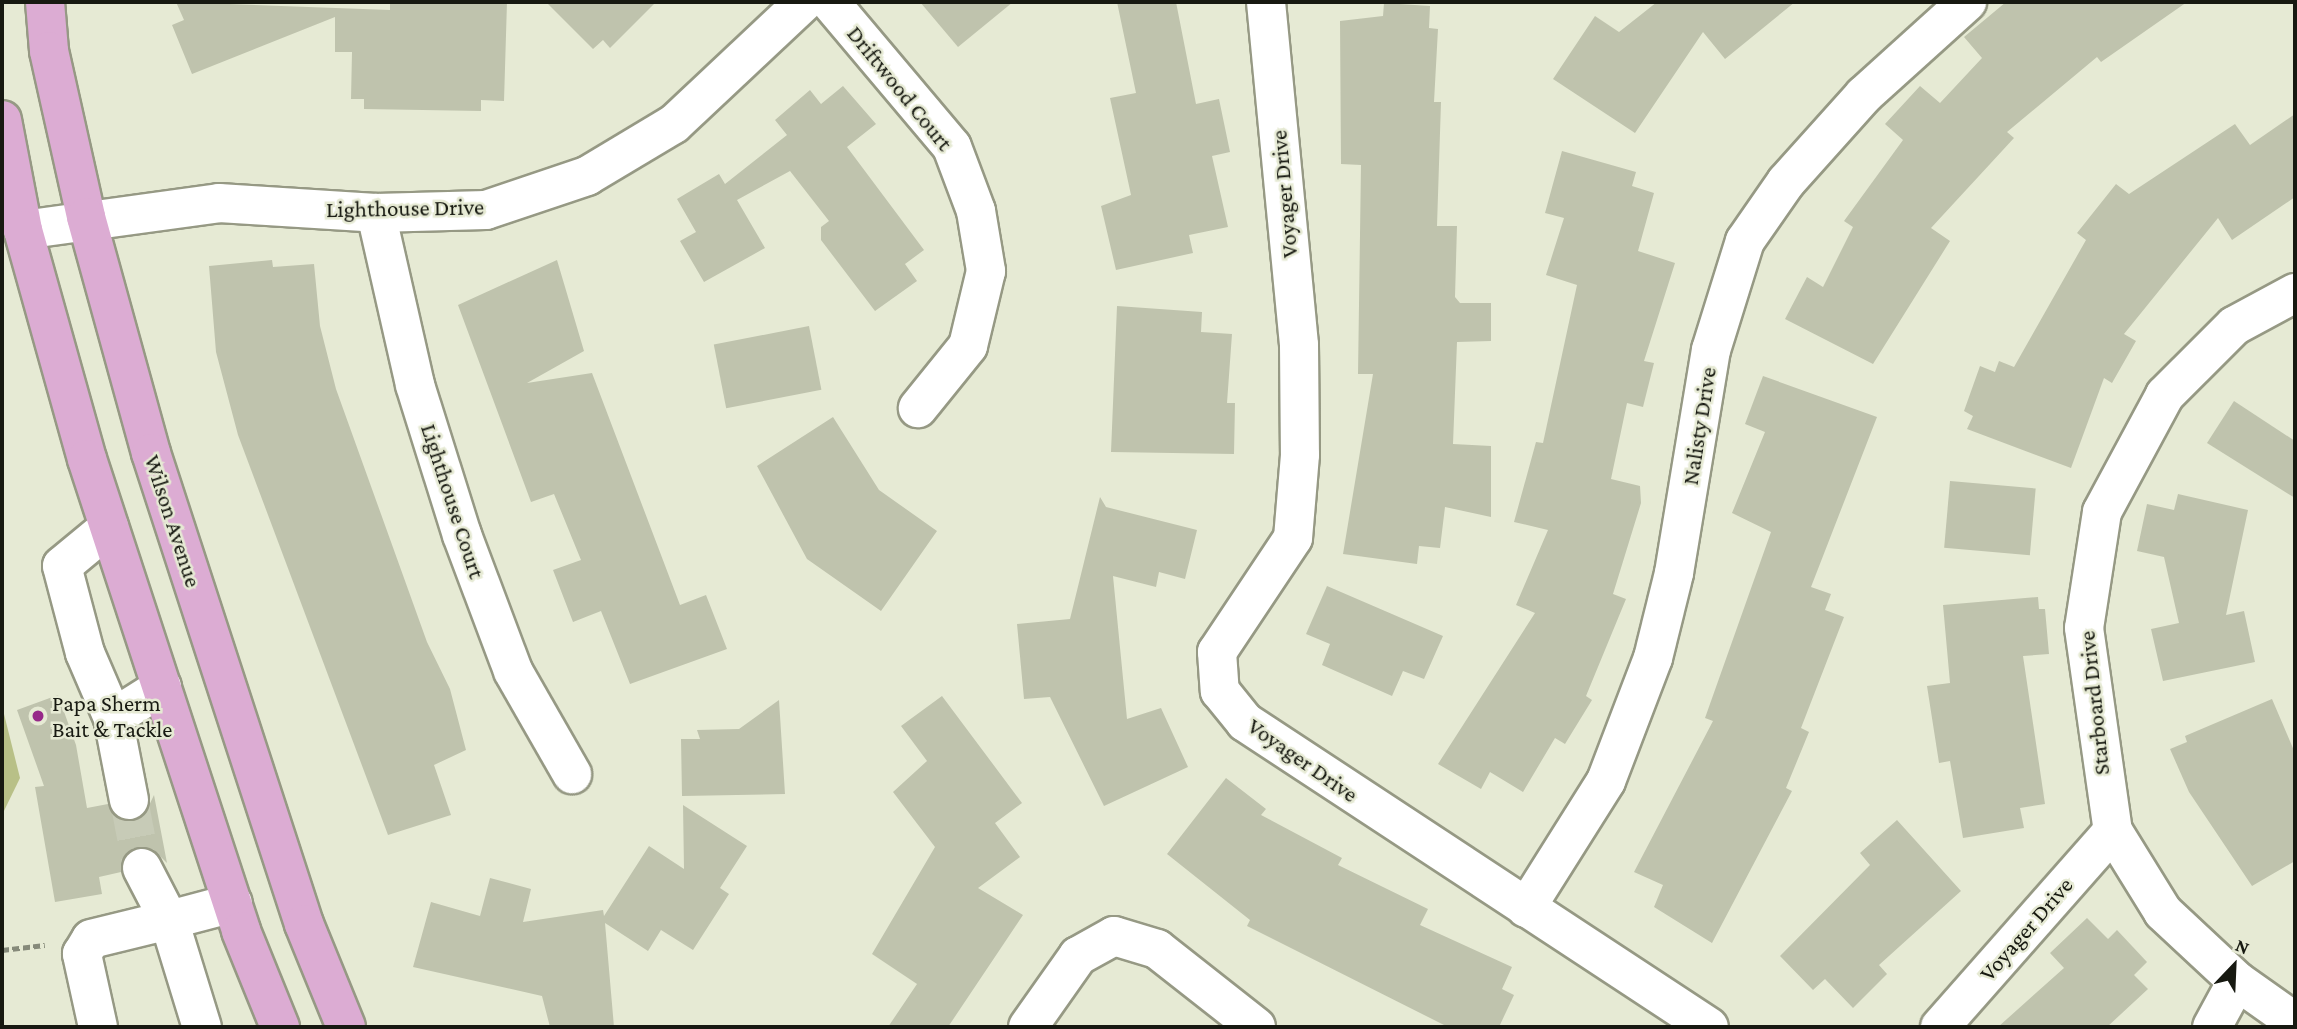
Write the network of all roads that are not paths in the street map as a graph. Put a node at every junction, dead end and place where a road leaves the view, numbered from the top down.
1 (45, 2) edge
2 (804, 2) edge
3 (830, 2) edge
4 (1266, 2) edge
5 (1967, 2) edge
6 (2, 120) edge
7 (376, 213) junction
8 (86, 217) junction
9 (23, 230) junction
10 (2295, 293) edge
11 (918, 408) dead end
12 (110, 527) junction
13 (162, 687) junction
14 (113, 718) junction
15 (572, 774) dead end
16 (129, 800) tunnel mouth
17 (2113, 831) junction
18 (142, 868) tunnel mouth
19 (233, 903) junction
20 (1526, 908) junction
21 (169, 920) junction
22 (2237, 981) junction
23 (2295, 1022) edge
24 (98, 1027) edge
25 (202, 1027) edge
26 (280, 1027) edge
27 (346, 1027) edge
28 (1028, 1027) edge
29 (1256, 1027) edge
30 (1709, 1027) edge
31 (1940, 1027) edge
32 (2212, 1027) edge

1 - 8 main road, Wilson Avenue
2 - 7 street, Lighthouse Drive
3 - 11 street, Driftwood Court
4 - 20 street, Voyager Drive
5 - 20 street, Nalisty Drive
6 - 9 main road
7 - 8 street, Lighthouse Drive
7 - 15 street, Lighthouse Court
8 - 9 street, Lighthouse Drive
8 - 27 main road, Wilson Avenue
9 - 12 main road
10 - 17 street, Starboard Drive
12 - 13 main road
12 - 14 street
13 - 14 street
13 - 19 main road
14 - 16 street
17 - 22 street, Starboard Drive
17 - 31 street, Voyager Drive
18 - 21 street
19 - 21 street
19 - 26 main road
20 - 30 street, Voyager Drive
21 - 24 street
21 - 25 street
22 - 23 street, Starboard Drive
22 - 32 street
28 - 29 street

